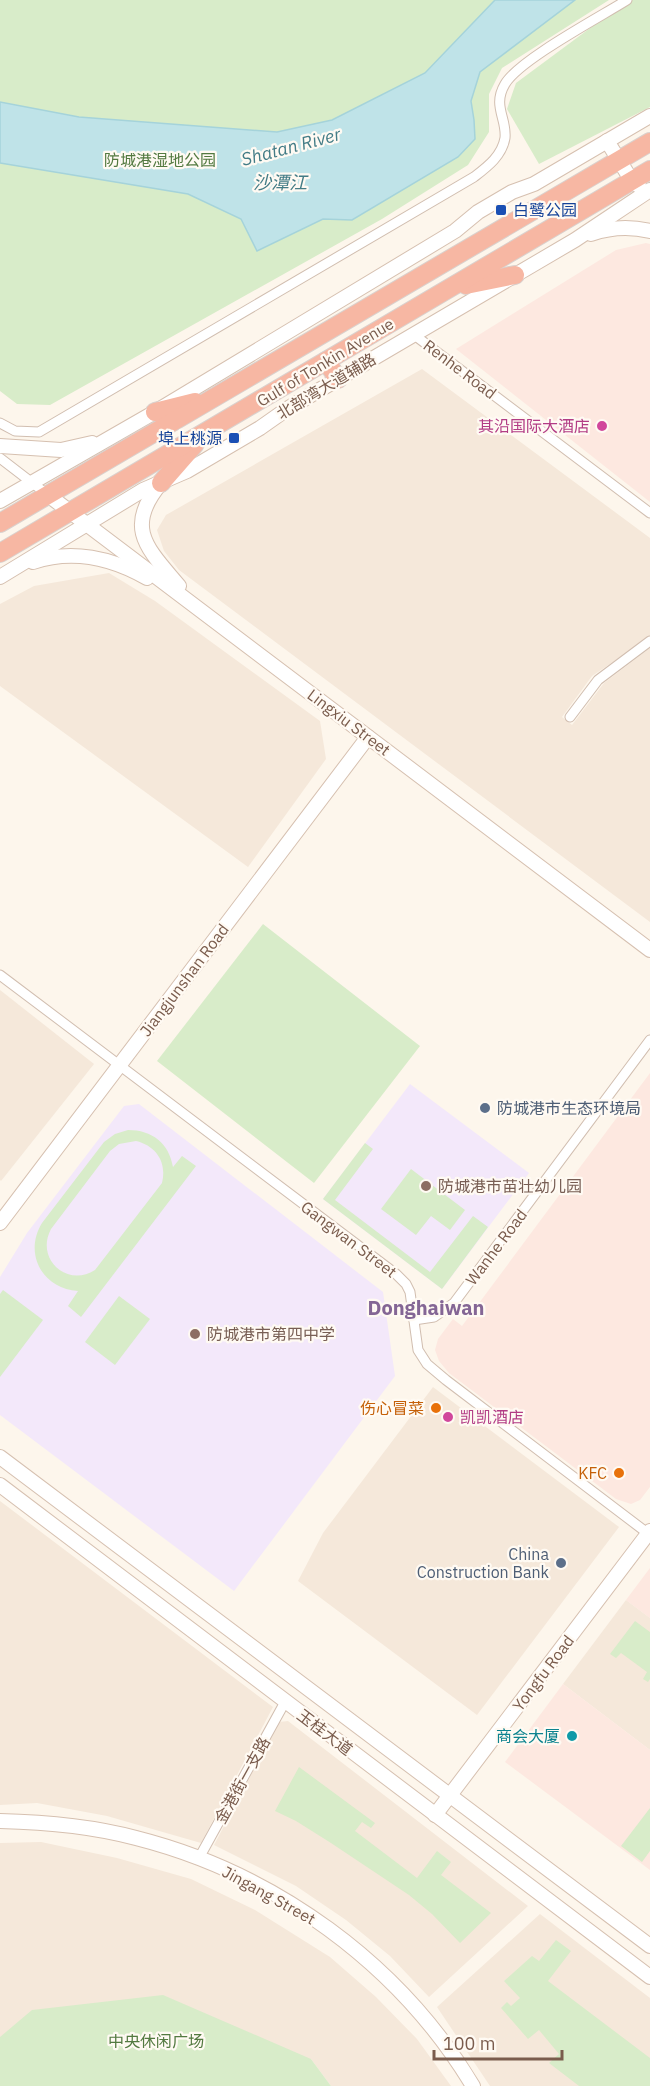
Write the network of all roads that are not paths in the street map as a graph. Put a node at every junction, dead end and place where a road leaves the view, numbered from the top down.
1 (627, 0) edge
2 (650, 116) edge
3 (607, 141) junction
4 (650, 142) edge
5 (619, 160) junction
6 (650, 170) edge
7 (645, 189) edge
8 (650, 231) edge
9 (575, 240) junction
10 (515, 274) junction
11 (450, 288) junction
12 (413, 334) junction
13 (326, 361) junction
14 (338, 379) junction
15 (217, 396) junction
16 (155, 412) junction
17 (0, 423) edge
18 (204, 433) junction
19 (114, 436) junction
20 (0, 446) edge
21 (0, 458) edge
22 (32, 483) junction
23 (161, 483) junction
24 (48, 495) junction
25 (0, 501) edge
26 (71, 512) junction
27 (650, 513) edge
28 (0, 523) edge
29 (86, 524) junction
30 (0, 553) edge
31 (19, 566) junction
32 (0, 577) edge
33 (193, 604) junction
34 (650, 641) edge
35 (570, 717) dead end
36 (368, 737) junction
37 (650, 950) edge
38 (0, 975) edge
39 (650, 1040) edge
40 (119, 1066) junction
41 (0, 1223) edge
42 (414, 1320) junction
43 (0, 1457) edge
44 (0, 1485) edge
45 (649, 1533) edge
46 (285, 1701) junction
47 (450, 1796) junction
48 (435, 1815) junction
49 (0, 1821) edge
50 (199, 1858) junction
51 (650, 1946) edge
52 (650, 1977) edge
53 (473, 2086) edge

1 - 17 street
2 - 3 main road
3 - 5 main road
3 - 16 main road
4 - 5 highway, Gulf of Tonkin Avenue
5 - 7 main road
5 - 15 highway, Gulf of Tonkin Avenue
6 - 7 highway, Gulf of Tonkin Avenue
7 - 9 main road, 北部湾大道辅路
7 - 11 highway, Gulf of Tonkin Avenue
8 - 9 main road
9 - 10 main road, 北部湾大道辅路
10 - 11 highway
10 - 12 main road, 北部湾大道辅路
11 - 13 highway, Gulf of Tonkin Avenue
12 - 14 main road, 北部湾大道辅路
12 - 27 street, Renhe Road
13 - 14 highway
13 - 18 highway, Gulf of Tonkin Avenue
14 - 23 main road, 北部湾大道辅路
15 - 16 highway
15 - 24 highway, Gulf of Tonkin Avenue
16 - 19 main road
18 - 23 highway
18 - 26 highway, Gulf of Tonkin Avenue
19 - 20 main road
19 - 22 main road
21 - 22 street
22 - 24 street
22 - 25 main road
23 - 29 main road, 北部湾大道辅路
23 - 33 main road
24 - 26 main road, Lingxiu Street
24 - 28 highway, Gulf of Tonkin Avenue
26 - 29 main road, Lingxiu Street
26 - 30 highway, Gulf of Tonkin Avenue
29 - 31 main road, 北部湾大道辅路
29 - 33 main road, Lingxiu Street
31 - 32 main road, 北部湾大道辅路
31 - 33 main road
33 - 36 main road, Lingxiu Street
34 - 35 street
36 - 37 main road, Lingxiu Street
36 - 40 main road, Jiangjunshan Road
38 - 40 street, Gangwan Street
39 - 42 street, Wanhe Road
40 - 41 main road, Jiangjunshan Road
40 - 42 street, Gangwan Street
42 - 45 street, Gangwan Street
43 - 47 main road, 玉桂大道
44 - 46 main road, 玉桂大道
45 - 47 main road, Yongfu Road
46 - 48 main road, 玉桂大道
46 - 50 street, 金港街一支路
47 - 48 main road, Yongfu Road
47 - 51 main road, 玉桂大道
48 - 52 main road, 玉桂大道
49 - 50 main road, Jingang Street
50 - 53 main road, Jingang Street

